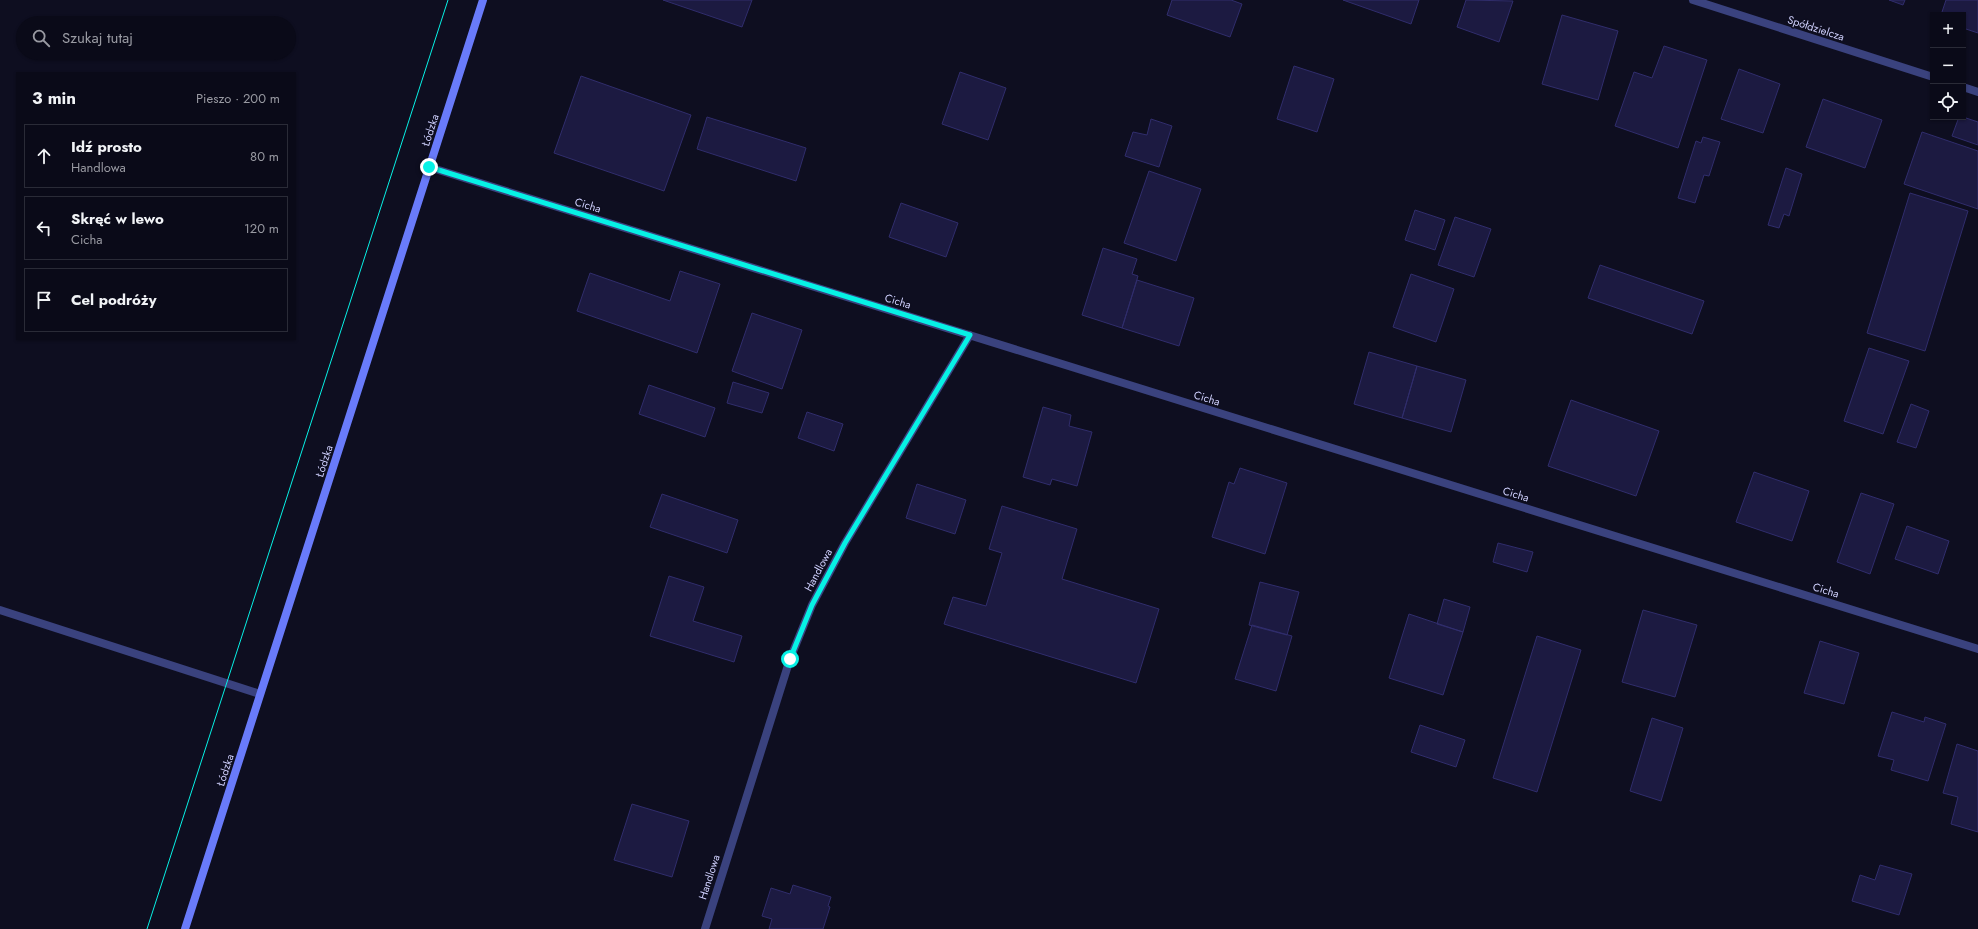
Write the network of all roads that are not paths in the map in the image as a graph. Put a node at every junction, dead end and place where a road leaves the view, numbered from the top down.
1 (483, 0) edge
2 (1693, 0) edge
3 (1930, 76) edge
4 (1966, 88) edge
5 (1978, 92) edge
6 (429, 167) junction
7 (970, 335) junction
8 (0, 610) edge
9 (1978, 649) edge
10 (260, 694) junction
11 (185, 929) edge
12 (704, 929) edge

1 - 6 main road, Łódzka
2 - 3 street, Spółdzielcza
4 - 5 street
6 - 7 street, Cicha
6 - 10 main road, Łódzka
7 - 9 street, Cicha
7 - 12 street, Handlowa
8 - 10 street
10 - 11 main road, Łódzka

